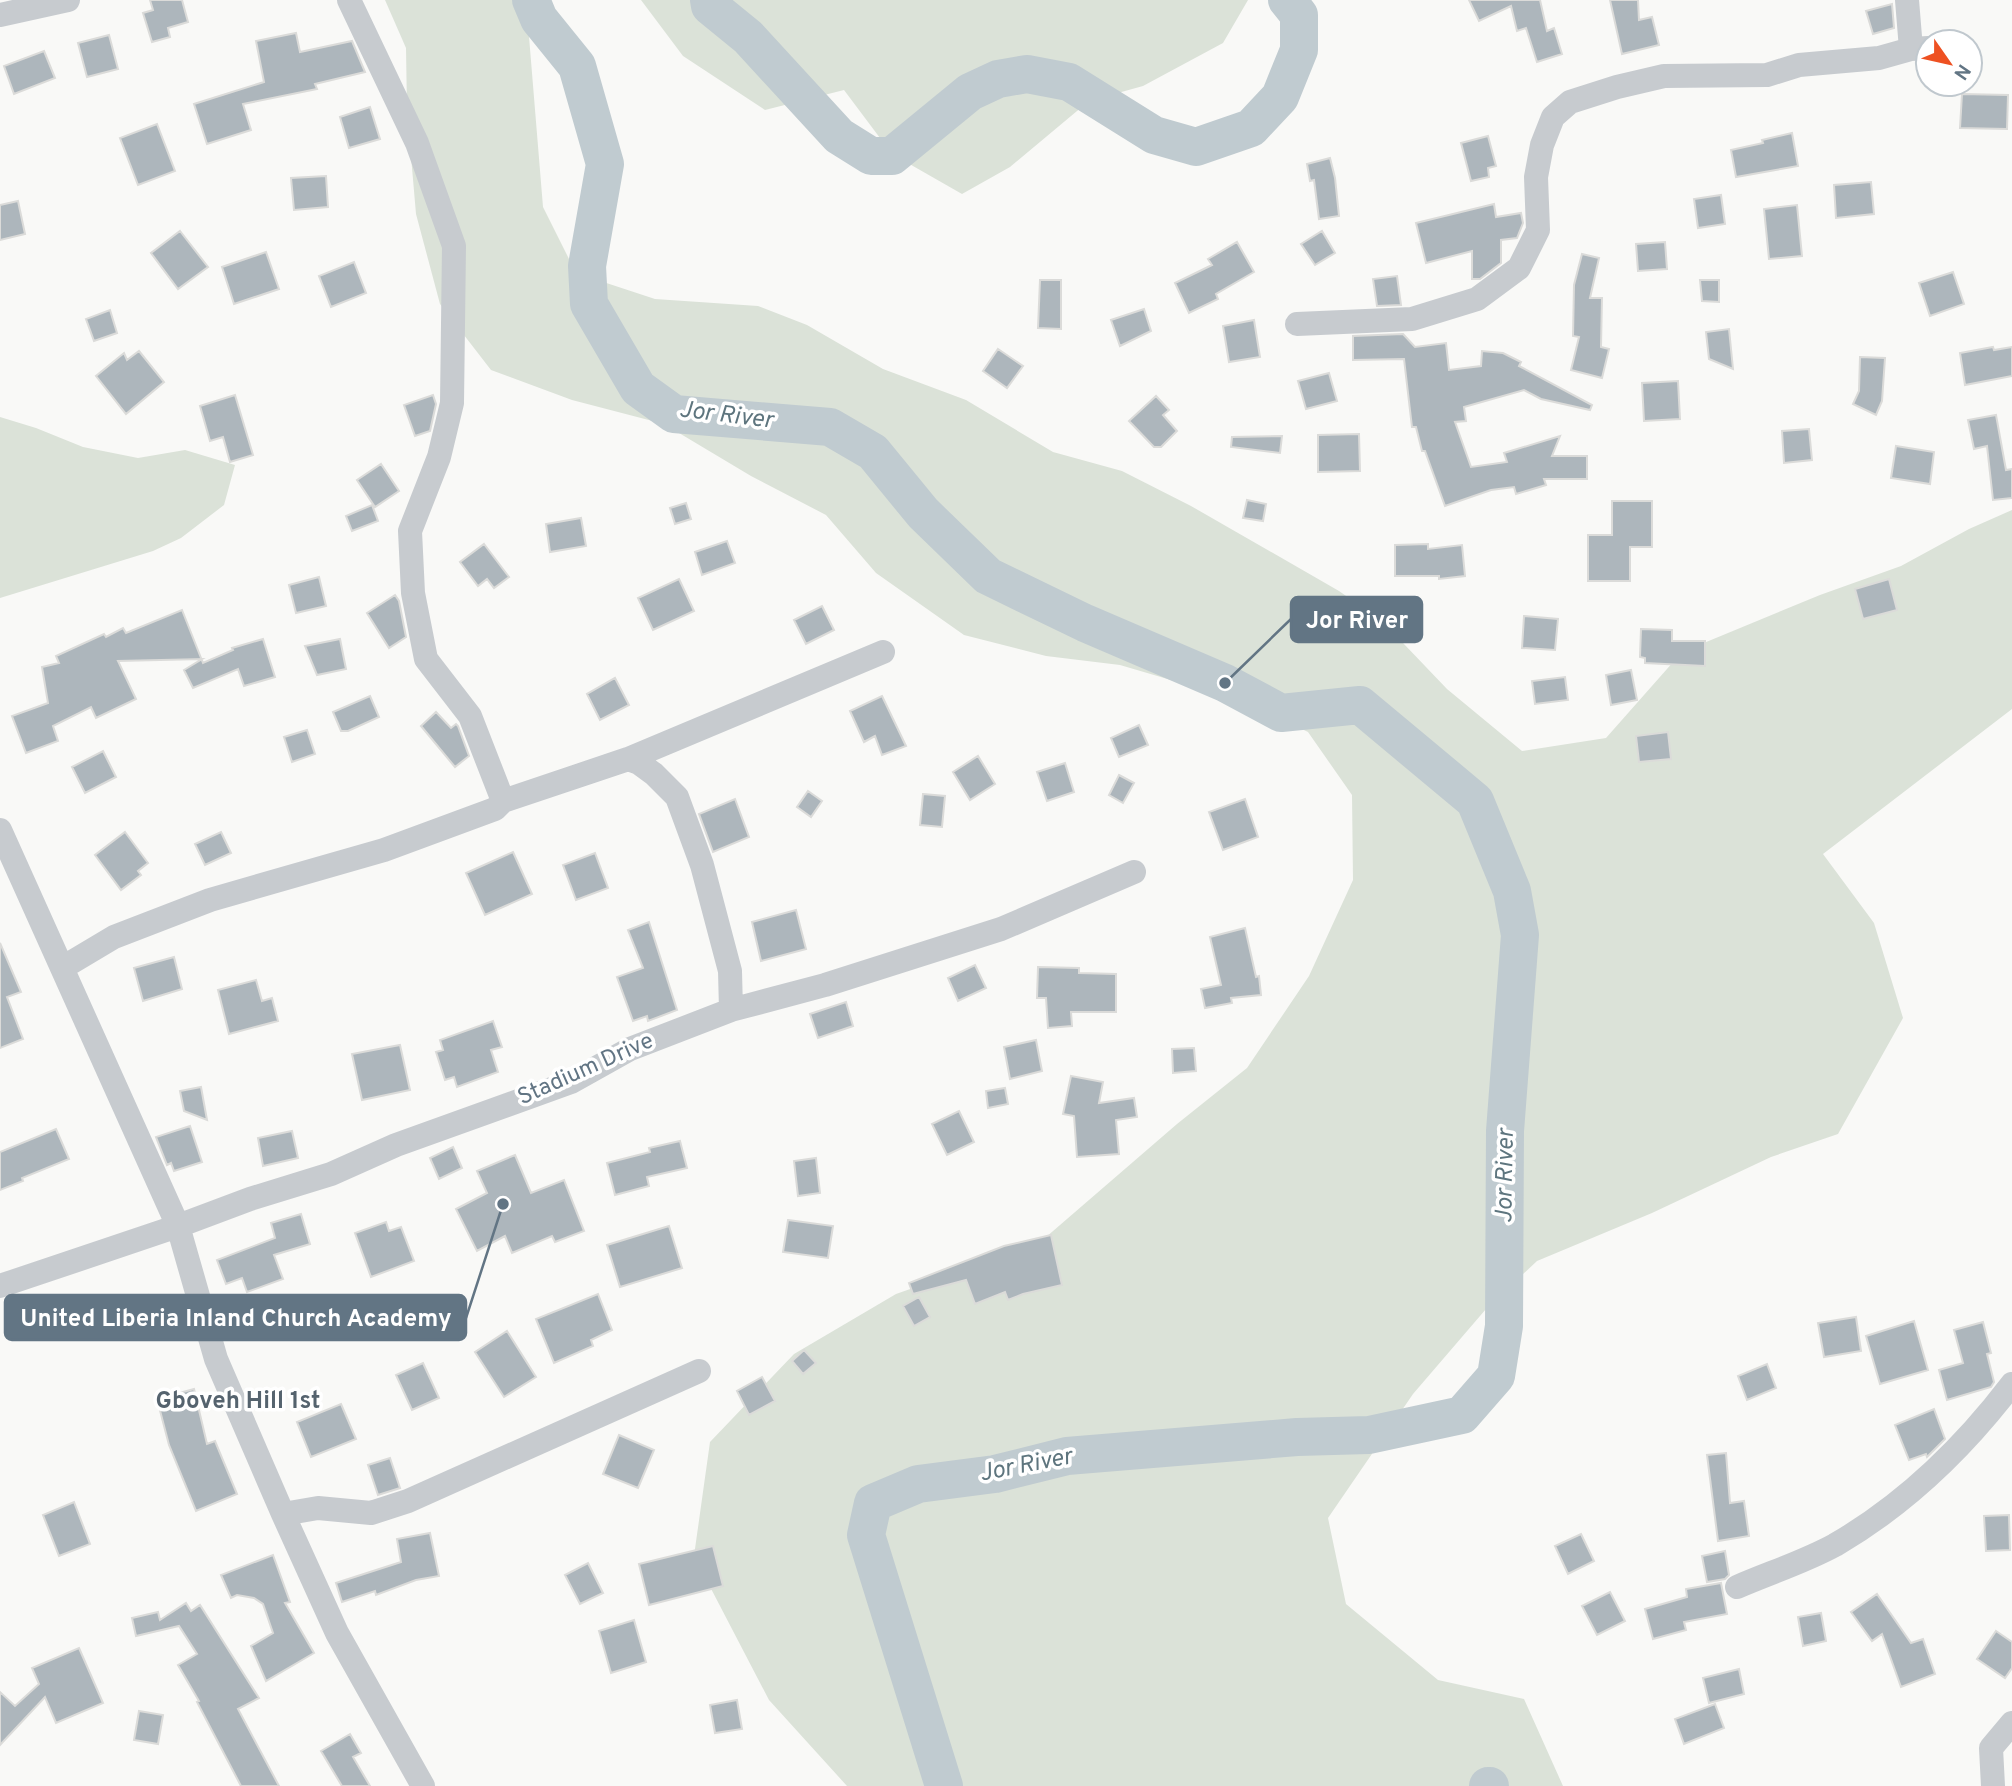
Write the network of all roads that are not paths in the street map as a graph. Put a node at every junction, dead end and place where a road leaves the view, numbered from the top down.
1 (68, 0) edge
2 (349, 0) edge
3 (1907, 0) edge
4 (0, 15) edge
5 (1914, 29) edge
6 (1914, 50) edge
7 (1297, 324) dead end
8 (883, 652) dead end
9 (628, 759) junction
10 (503, 801) junction
11 (0, 830) edge
12 (1134, 872) dead end
13 (62, 968) junction
14 (731, 1010) junction
15 (178, 1226) junction
16 (0, 1286) edge
17 (699, 1371) dead end
18 (2012, 1384) edge
19 (284, 1514) junction
20 (1737, 1587) dead end
21 (2012, 1723) edge
22 (423, 1786) edge
23 (1993, 1786) edge

1 - 4 street
2 - 10 street
3 - 5 street
6 - 7 street
8 - 9 street
9 - 10 street
9 - 14 street
10 - 13 street
11 - 13 street
12 - 14 street, Stadium Drive
13 - 15 street
14 - 15 street, Stadium Drive
15 - 16 street, Stadium Drive
15 - 19 street
17 - 19 street
18 - 20 street
19 - 22 street
21 - 23 street

